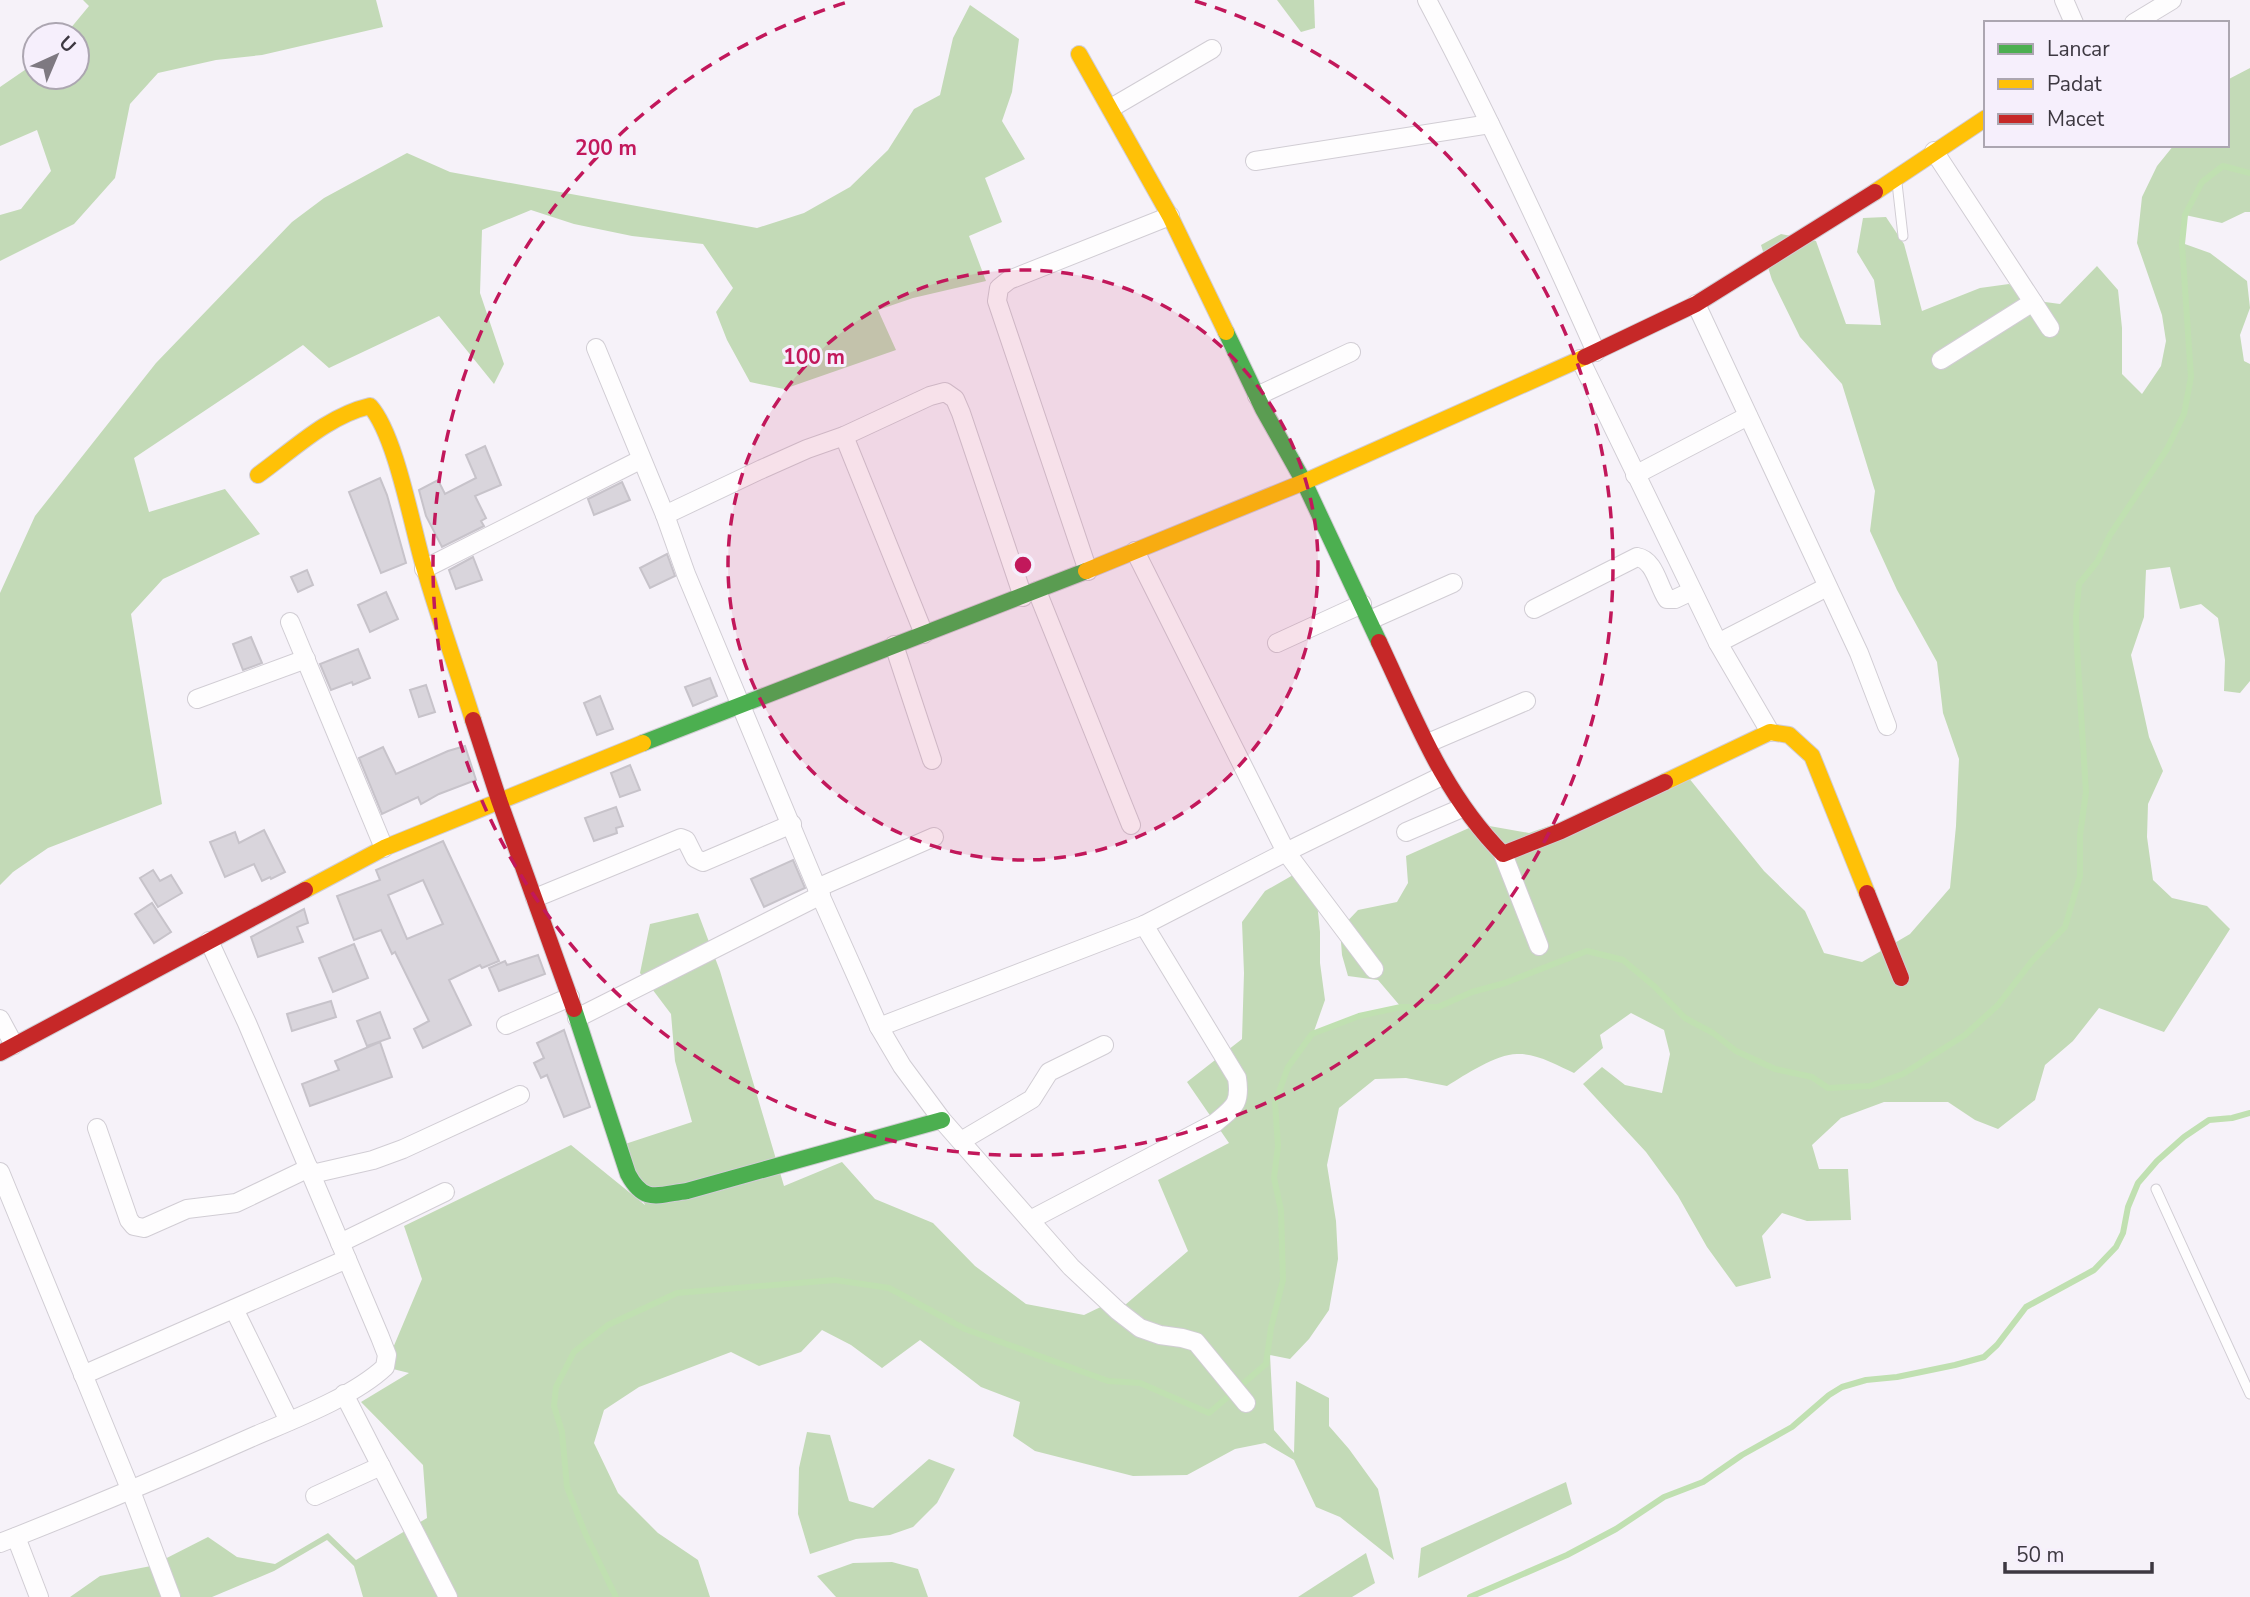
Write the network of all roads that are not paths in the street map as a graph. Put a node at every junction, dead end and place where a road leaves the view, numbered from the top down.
1 (1427, 0) edge
2 (2064, 0) edge
3 (2172, 0) edge
4 (2073, 21) edge
5 (2137, 21) edge
6 (1212, 49) dead end
7 (1079, 54) dead end
8 (1111, 108) junction
9 (1984, 119) edge
10 (1490, 124) junction
11 (1934, 151) junction
12 (1255, 161) dead end
13 (1897, 178) junction
14 (1170, 216) junction
15 (1903, 236) dead end
16 (2033, 302) junction
17 (1696, 304) junction
18 (2050, 328) dead end
19 (596, 348) dead end
20 (1351, 352) dead end
21 (1588, 356) junction
22 (1941, 359) dead end
23 (1257, 396) junction
24 (1748, 416) junction
25 (844, 436) junction
26 (640, 460) junction
27 (258, 475) dead end
28 (1635, 475) junction
29 (1304, 482) junction
30 (665, 515) junction
31 (1135, 551) junction
32 (424, 569) junction
33 (1088, 571) junction
34 (1453, 583) dead end
35 (1828, 587) junction
36 (1692, 591) junction
37 (1030, 594) junction
38 (1534, 610) dead end
39 (1366, 612) junction
40 (290, 622) dead end
41 (924, 634) junction
42 (1277, 643) dead end
43 (1718, 643) junction
44 (894, 645) junction
45 (306, 659) junction
46 (197, 699) dead end
47 (1526, 701) dead end
48 (740, 704) junction
49 (1887, 726) dead end
50 (1770, 732) junction
51 (1428, 743) junction
52 (932, 760) dead end
53 (1442, 776) junction
54 (499, 800) junction
55 (1462, 808) junction
56 (792, 824) junction
57 (1131, 825) dead end
58 (1406, 832) dead end
59 (934, 837) dead end
60 (384, 848) junction
61 (1286, 852) junction
62 (1503, 854) junction
63 (819, 892) junction
64 (535, 898) junction
65 (1144, 925) junction
66 (209, 941) junction
67 (1539, 946) dead end
68 (1374, 969) dead end
69 (1901, 978) dead end
70 (570, 997) junction
71 (577, 1018) junction
72 (0, 1019) edge
73 (506, 1025) dead end
74 (879, 1027) junction
75 (1104, 1045) dead end
76 (7, 1049) edge
77 (520, 1096) dead end
78 (942, 1120) junction
79 (97, 1128) dead end
80 (961, 1141) junction
81 (311, 1171) junction
82 (0, 1172) edge
83 (2156, 1189) dead end
84 (445, 1192) dead end
85 (1030, 1220) junction
86 (344, 1251) junction
87 (234, 1309) junction
88 (83, 1375) junction
89 (344, 1394) junction
90 (2250, 1394) edge
91 (1246, 1403) dead end
92 (289, 1421) junction
93 (381, 1466) junction
94 (131, 1491) junction
95 (315, 1496) dead end
96 (8, 1540) edge
97 (39, 1597) edge
98 (171, 1597) edge
99 (447, 1597) edge

1 - 10 street
2 - 4 street
3 - 5 street
6 - 8 street
7 - 8 street
8 - 14 street
9 - 11 street
10 - 12 street
10 - 21 street
11 - 13 street
11 - 16 street
13 - 15 lane
13 - 17 street
14 - 23 street
14 - 33 street
16 - 18 street
16 - 22 street
17 - 21 street
17 - 24 street
19 - 26 street
20 - 23 street
21 - 28 street
21 - 29 street
23 - 29 street
24 - 28 street
24 - 35 street
25 - 30 street
25 - 37 street
25 - 41 street
26 - 30 street
26 - 32 street
27 - 32 street
28 - 36 street
29 - 31 street
29 - 39 street
30 - 48 street
31 - 33 street
31 - 61 street
32 - 54 street
33 - 37 street
34 - 39 street
35 - 43 street
35 - 49 street
36 - 38 street
36 - 43 street
37 - 41 street
37 - 57 street
39 - 42 street
39 - 51 street
40 - 45 street
41 - 44 street
43 - 50 street
44 - 48 street
44 - 52 street
45 - 46 street
45 - 60 street
47 - 51 street
48 - 54 street
48 - 56 street
50 - 62 street
50 - 69 street
51 - 53 street
53 - 55 street
53 - 61 street
54 - 60 street
54 - 64 street
55 - 58 street
55 - 62 street
56 - 63 street
56 - 64 street
59 - 63 street
60 - 66 street
61 - 65 street
61 - 68 street
62 - 67 street
63 - 71 street
63 - 74 street
64 - 70 street
65 - 74 street
65 - 85 street
66 - 76 street
66 - 81 street
70 - 71 street
70 - 73 street
71 - 78 street
72 - 76 street
74 - 78 street
75 - 80 street
77 - 81 street
78 - 80 street
79 - 81 street
80 - 85 street
81 - 86 street
82 - 88 street
83 - 90 lane
84 - 86 street
85 - 91 street
86 - 87 street
86 - 89 street
87 - 88 street
87 - 92 street
88 - 94 street
89 - 92 street
89 - 93 street
92 - 94 street
93 - 95 street
93 - 99 street
94 - 96 street
94 - 98 street
96 - 97 street

